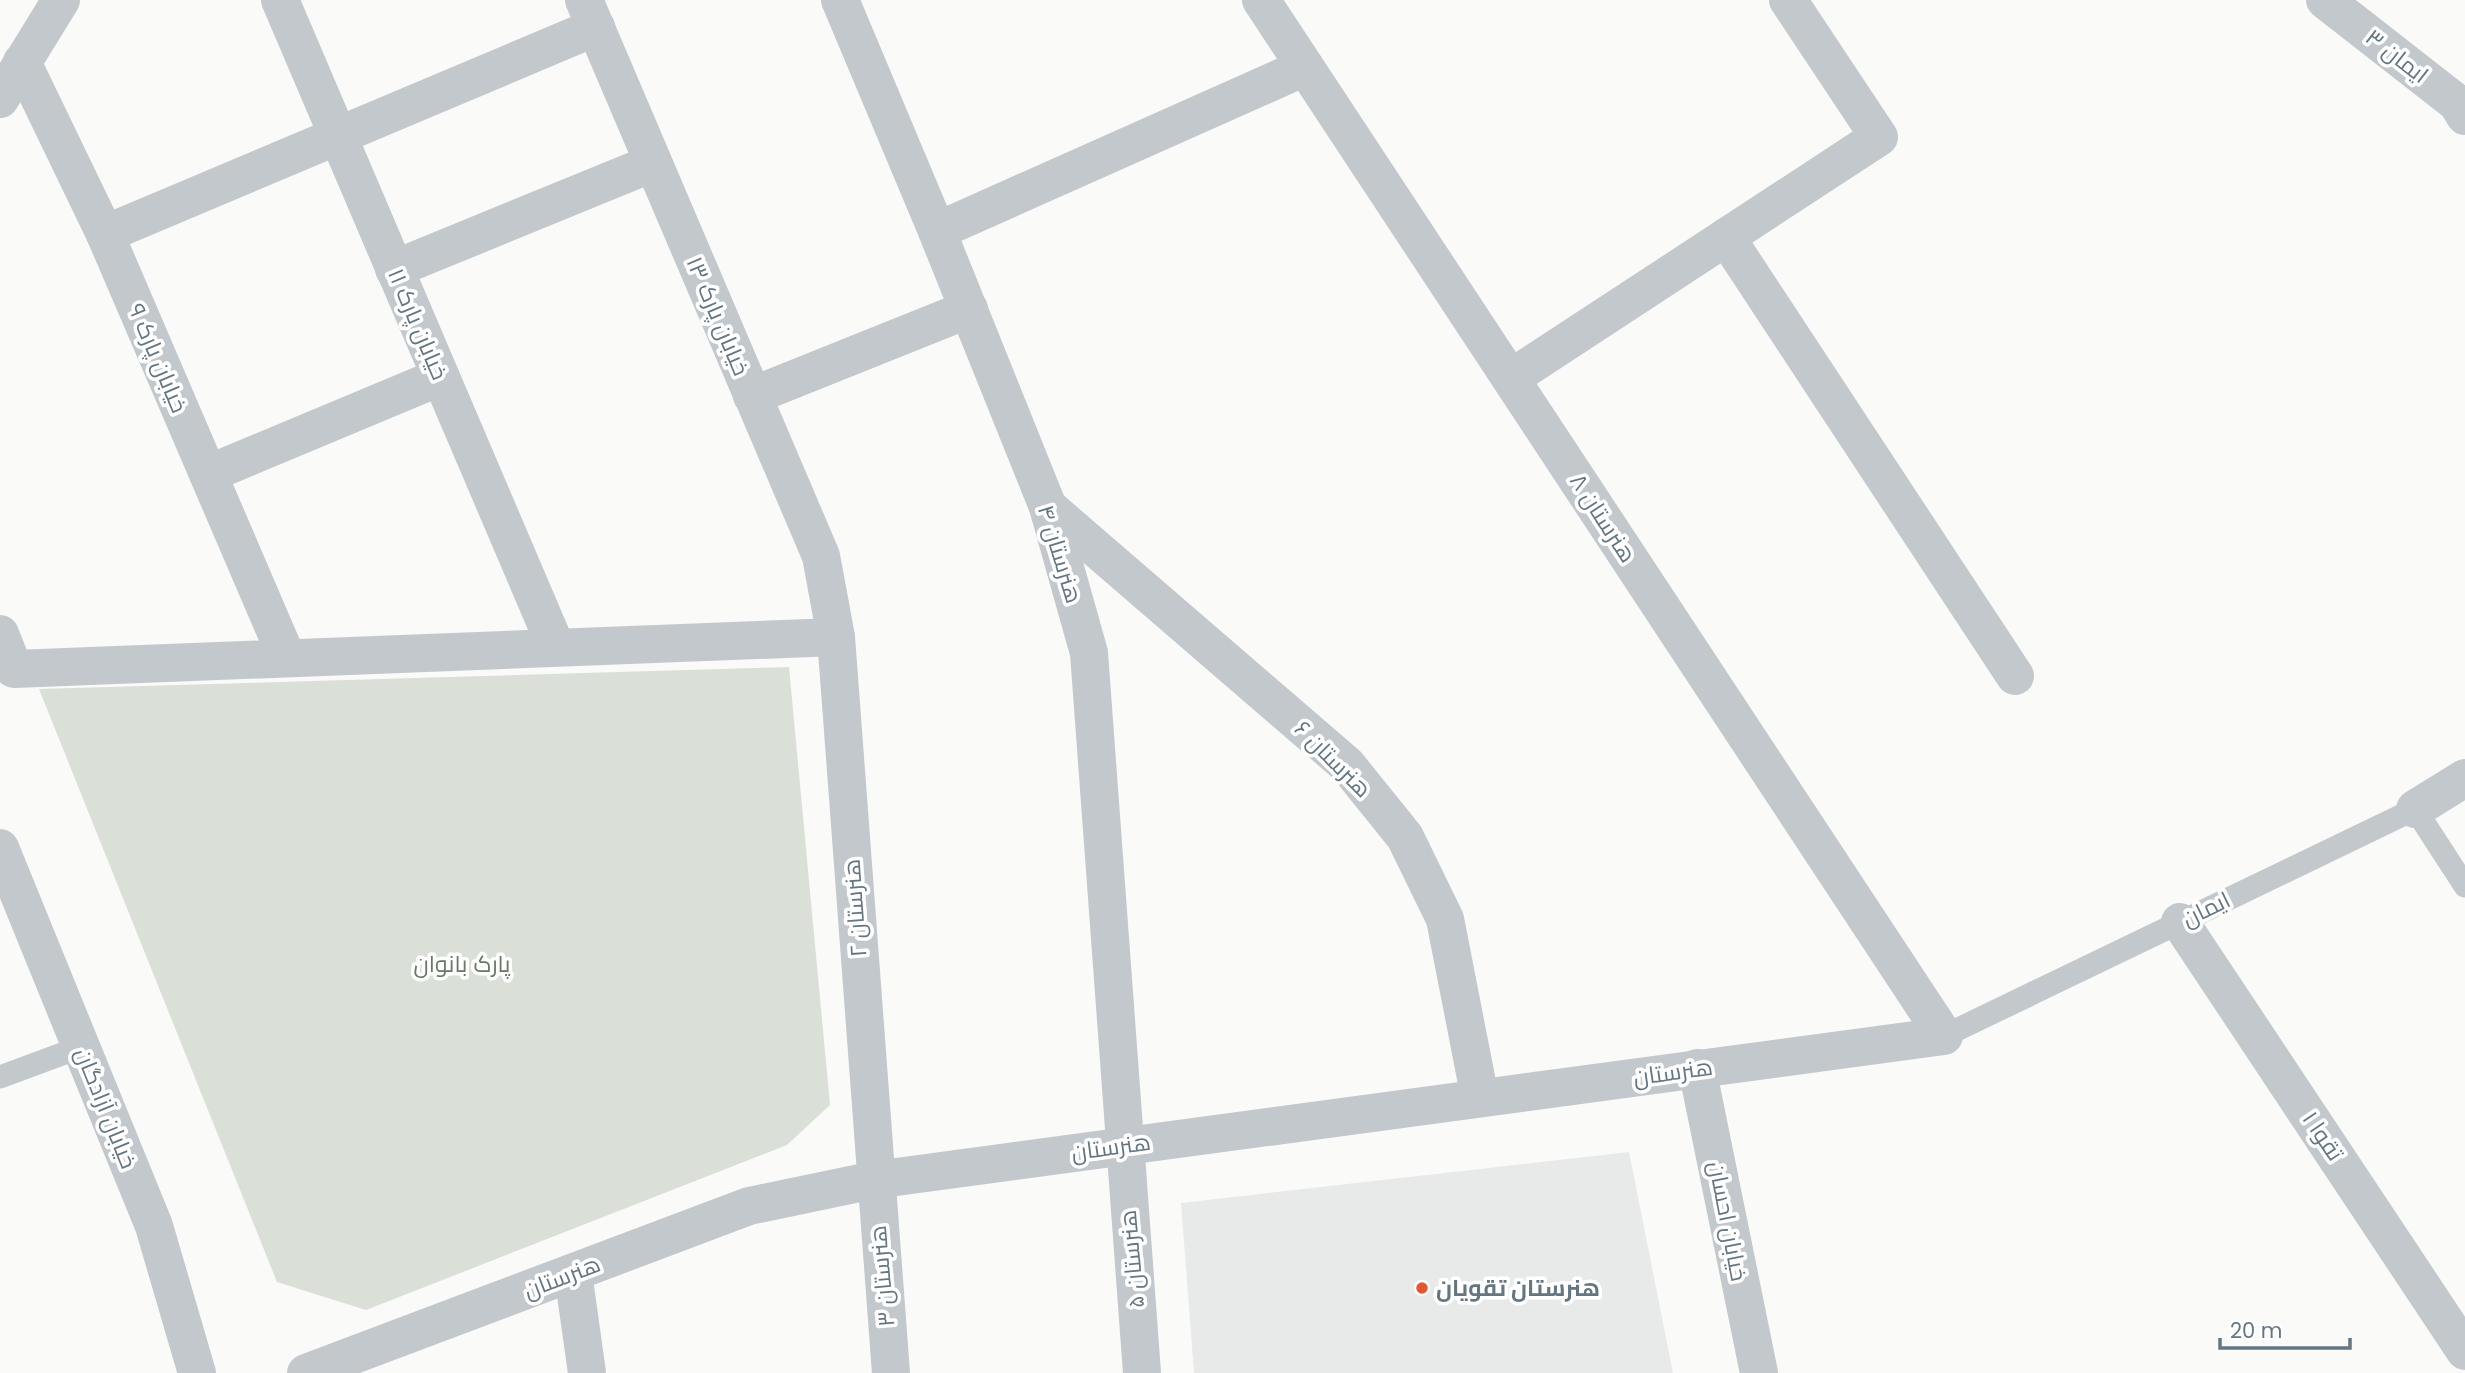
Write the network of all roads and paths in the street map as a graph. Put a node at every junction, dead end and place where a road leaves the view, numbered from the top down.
1 (61, 0) edge
2 (280, 0) edge
3 (840, 0) edge
4 (1261, 0) edge
5 (1788, 0) edge
6 (2325, 0) edge
7 (590, 14) edge
8 (22, 62) junction
9 (1305, 67) junction
10 (0, 99) edge
11 (2465, 116) edge
12 (338, 136) junction
13 (653, 163) junction
14 (937, 231) junction
15 (105, 233) junction
16 (1726, 237) junction
17 (394, 269) junction
18 (969, 309) junction
19 (440, 377) junction
20 (1511, 378) junction
21 (752, 396) junction
22 (208, 474) junction
23 (1048, 507) junction
24 (0, 634) edge
25 (836, 637) junction
26 (555, 647) junction
27 (287, 658) junction
28 (2015, 676) dead end
29 (2465, 778) edge
30 (2415, 809) junction
31 (0, 848) edge
32 (2465, 886) edge
33 (2180, 922) junction
34 (1944, 1035) junction
35 (81, 1046) junction
36 (1697, 1069) junction
37 (0, 1077) edge
38 (1479, 1098) junction
39 (1123, 1146) junction
40 (874, 1180) junction
41 (573, 1273) junction
42 (2465, 1351) edge
43 (197, 1373) edge
44 (306, 1373) edge
45 (587, 1373) edge
46 (891, 1373) edge
47 (1142, 1373) edge
48 (1759, 1373) edge

1 - 8 street
2 - 12 street, خیابان پارک ۱۱
3 - 14 street, هنرستان ۴
4 - 9 street, هنرستان ۸
5 - 16 street
6 - 11 street, ایمان ۳
7 - 12 street
7 - 13 street, خیابان پارک ۱۳
8 - 10 street
8 - 15 street, خیابان پارک ۹
9 - 14 street
9 - 20 street, هنرستان ۸
12 - 15 street
12 - 17 street, خیابان پارک ۱۱
13 - 17 street
13 - 21 street, خیابان پارک ۱۳
14 - 18 street, هنرستان ۴
15 - 22 street, خیابان پارک ۹
16 - 20 street
16 - 28 street
17 - 19 street, خیابان پارک ۱۱
18 - 21 street
18 - 23 street, هنرستان ۴
19 - 22 street
19 - 26 street, خیابان پارک ۱۱
20 - 34 street, هنرستان ۸
21 - 25 street, خیابان پارک ۱۳
22 - 27 street, خیابان پارک ۹
23 - 38 street, هنرستان ۶
23 - 39 street, هنرستان ۴
24 - 27 street
25 - 26 street
25 - 40 street, هنرستان ۲
26 - 27 street
29 - 30 street, ایمان
30 - 32 lane
30 - 33 lane, ایمان
31 - 35 street, خیابان آزادگان
33 - 34 lane, ایمان
33 - 42 street, تقوا ۱
34 - 36 street, هنرستان
35 - 37 lane
35 - 43 street, خیابان آزادگان
36 - 38 street, هنرستان
36 - 48 street, خیابان احسان
38 - 39 street, هنرستان
39 - 40 street, هنرستان
39 - 47 street, هنرستان ۵
40 - 41 street, هنرستان
40 - 46 street, هنرستان ۳
41 - 44 street, هنرستان
41 - 45 street

